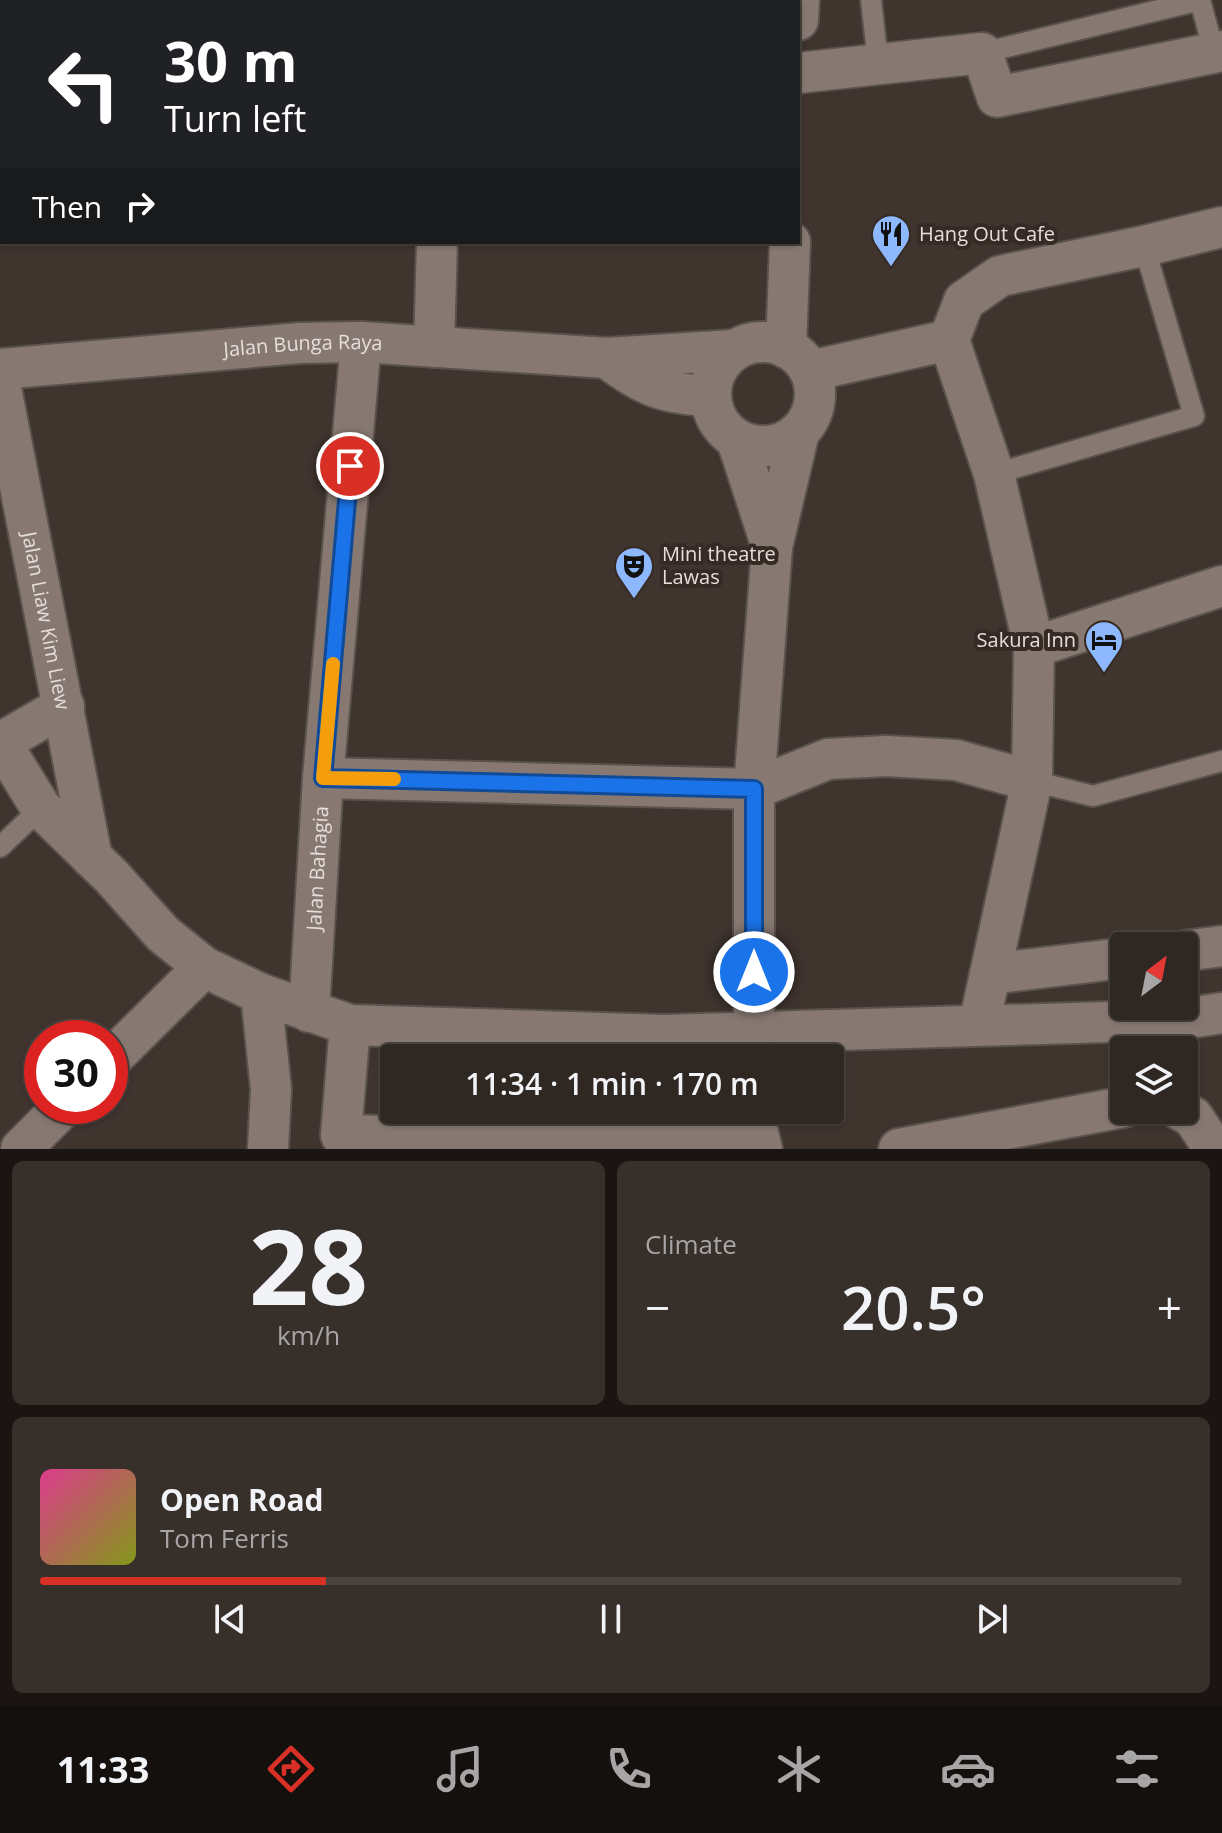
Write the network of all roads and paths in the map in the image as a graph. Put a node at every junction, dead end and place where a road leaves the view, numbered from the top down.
1 (871, 0) edge
2 (1200, 0) edge
3 (982, 53) junction
4 (1219, 58) edge
5 (878, 62) junction
6 (800, 73) edge
7 (1222, 227) edge
8 (437, 244) edge
9 (790, 244) edge
10 (1144, 246) junction
11 (949, 340) junction
12 (361, 342) junction
13 (434, 347) junction
14 (734, 350) junction
15 (607, 358) junction
16 (798, 359) junction
17 (0, 369) edge
18 (0, 383) edge
19 (710, 396) junction
20 (799, 432) junction
21 (737, 440) junction
22 (994, 474) junction
23 (772, 547) junction
24 (1222, 586) edge
25 (1034, 647) junction
26 (64, 706) junction
27 (1, 743) edge
28 (1222, 761) edge
29 (323, 778) junction
30 (1032, 781) junction
31 (754, 789) junction
32 (41, 808) junction
33 (0, 847) edge
34 (102, 868) junction
35 (1222, 946) edge
36 (1198, 949) edge
37 (1110, 960) edge
38 (204, 967) junction
39 (990, 974) junction
40 (261, 994) junction
41 (309, 1012) junction
42 (1222, 1013) edge
43 (1198, 1017) edge
44 (1176, 1020) joint
45 (350, 1025) junction
46 (979, 1025) junction
47 (754, 1033) junction
48 (1222, 1034) edge
49 (1131, 1036) edge
50 (1110, 1038) edge
51 (128, 1042) edge
52 (619, 1044) edge
53 (682, 1044) edge
54 (1110, 1110) edge
55 (46, 1124) edge
56 (1198, 1124) edge
57 (649, 1133) edge
58 (21, 1149) edge
59 (268, 1149) edge
60 (762, 1149) edge
61 (899, 1149) edge
62 (1214, 1149) edge

1 - 5 lane
2 - 3 lane
2 - 4 lane
3 - 4 street
3 - 5 street
5 - 6 street
7 - 10 street
8 - 13 street
9 - 16 street
10 - 11 street
10 - 22 lane
11 - 16 street
11 - 22 street
12 - 13 street, Jalan Bunga Raya
12 - 17 street, Jalan Bunga Raya
12 - 29 street, Jalan Bahagia
13 - 15 street, Jalan Bunga Raya
14 - 15 street, Jalan Bunga Raya
14 - 16 street
14 - 19 street
15 - 19 street
16 - 20 street
18 - 26 street, Jalan Liaw Kim Liew
19 - 21 street
20 - 21 street
20 - 23 street
21 - 23 street
22 - 25 street
23 - 31 street
24 - 25 street
25 - 30 street
26 - 27 street
26 - 34 street, Jalan Liaw Kim Liew
27 - 32 street
28 - 30 lane
29 - 31 street
29 - 41 street, Jalan Bahagia
30 - 31 street
30 - 39 street
31 - 47 street
32 - 33 lane
32 - 34 street
34 - 38 street
35 - 36 street
37 - 39 street
38 - 40 street
38 - 51 street
39 - 46 street
40 - 41 street
40 - 59 street
41 - 45 street
42 - 43 street
44 - 48 street
44 - 49 street
45 - 52 street
45 - 57 street
46 - 47 street
46 - 50 street
47 - 53 street
54 - 61 street
55 - 58 street
56 - 62 street
57 - 60 street

